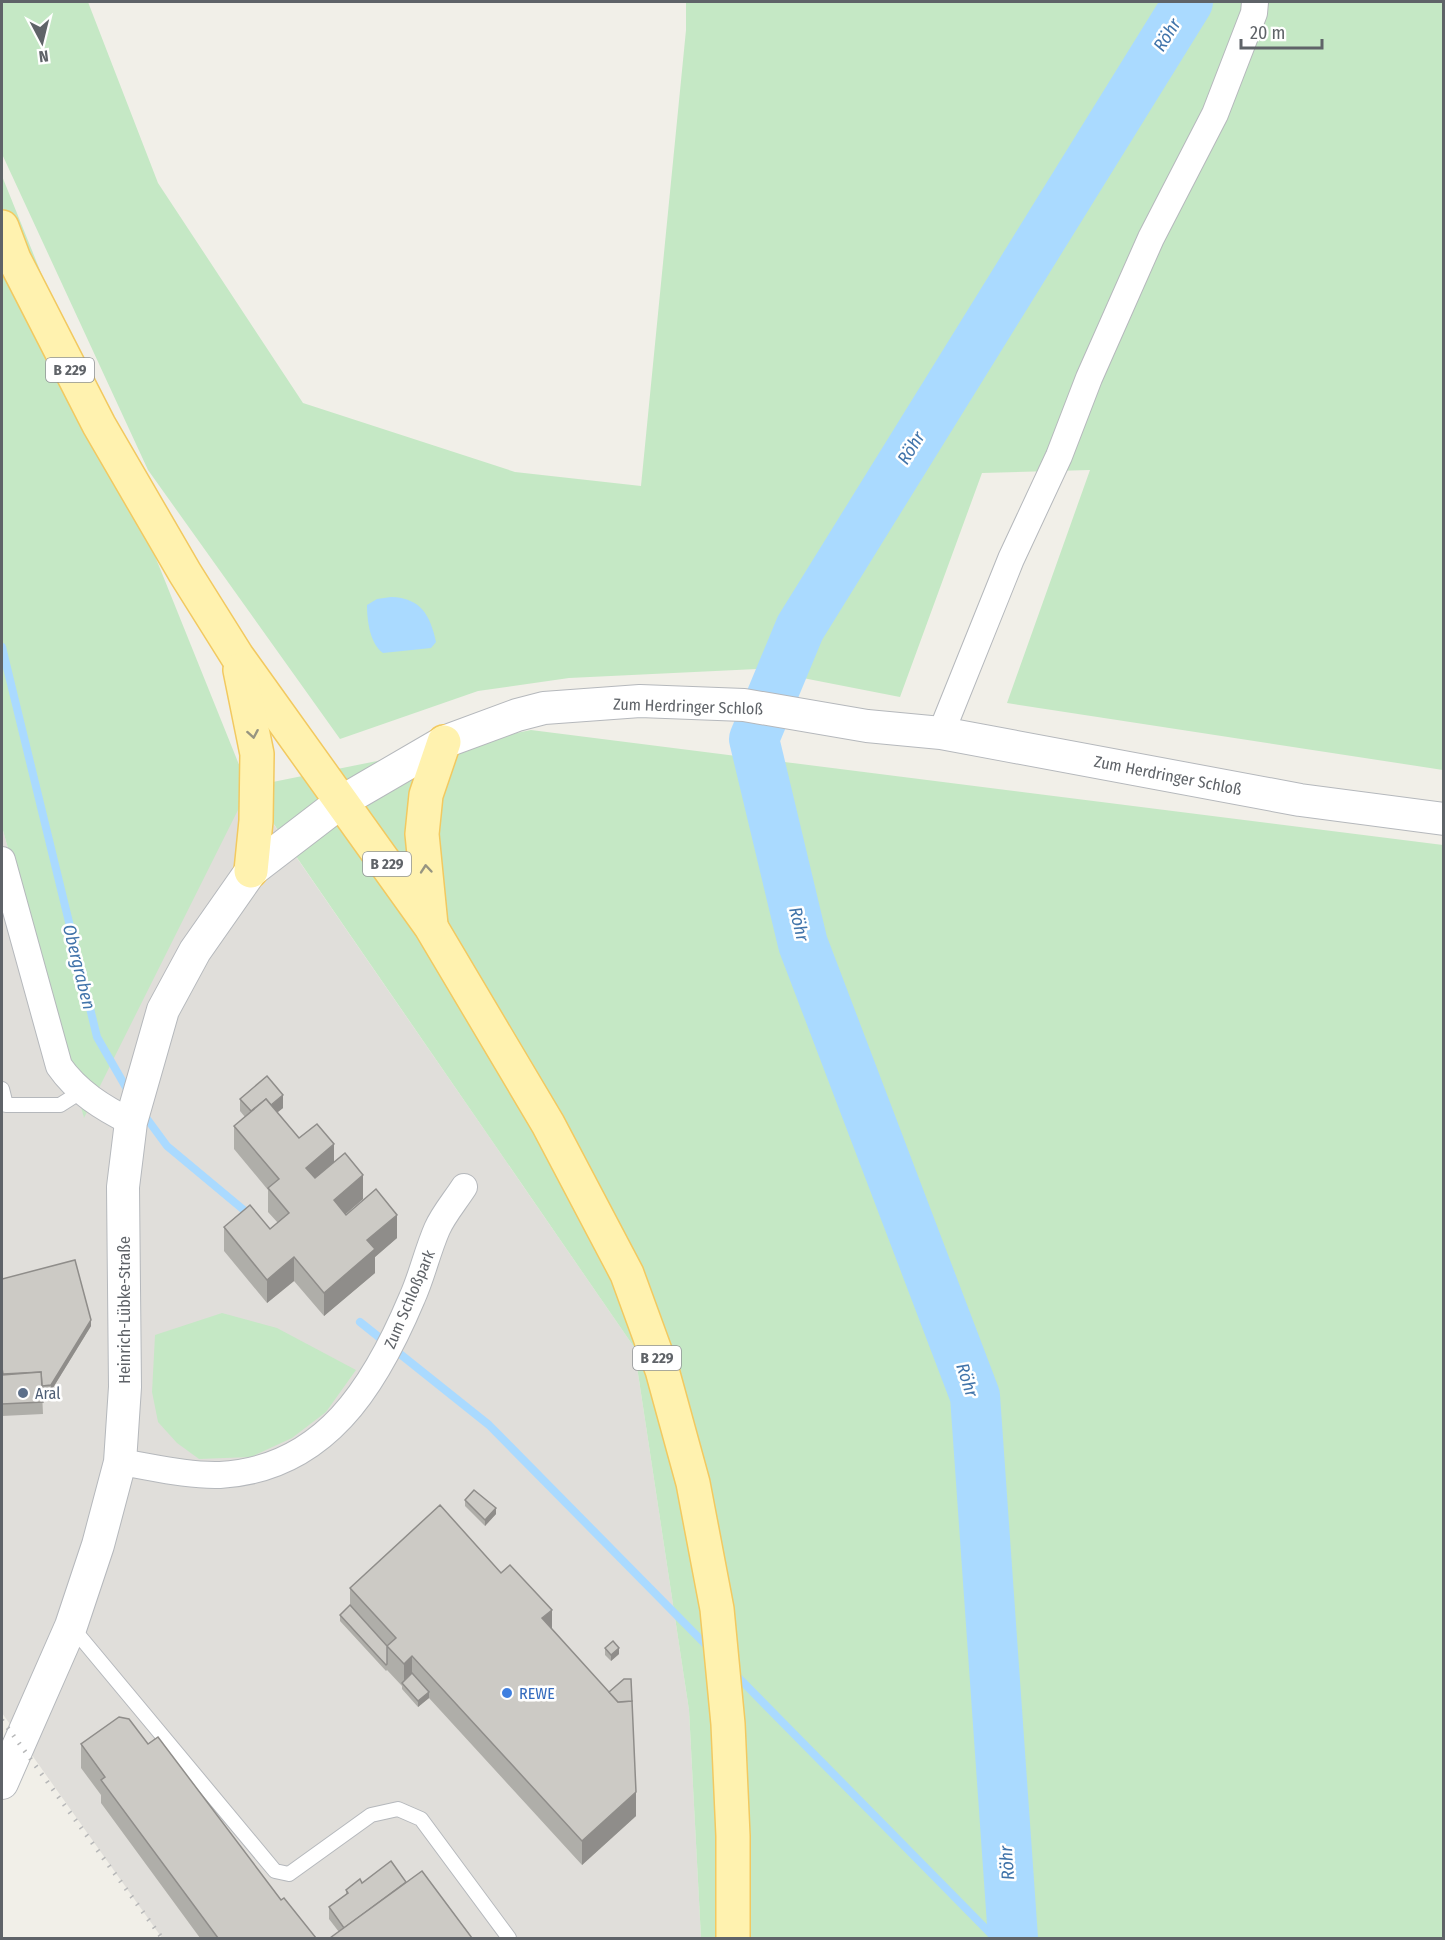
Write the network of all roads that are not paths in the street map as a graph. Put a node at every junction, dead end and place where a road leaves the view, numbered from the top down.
1 (1255, 2) edge
2 (2, 227) edge
3 (237, 656) junction
4 (941, 733) junction
5 (444, 742) junction
6 (341, 802) junction
7 (1443, 819) edge
8 (2, 860) edge
9 (250, 871) junction
10 (431, 927) junction
11 (2, 1089) edge
12 (82, 1091) junction
13 (131, 1122) junction
14 (464, 1187) dead end
15 (120, 1462) junction
16 (71, 1626) junction
17 (2, 1783) edge
18 (509, 1938) edge
19 (734, 1938) edge

1 - 4 street
2 - 3 main road, B 229
3 - 6 main road, B 229
3 -> 9 main road
4 - 5 street, Zum Herdringer Schloß
4 - 7 street, Zum Herdringer Schloß
5 - 6 street, Zum Herdringer Schloß
10 -> 5 main road
6 - 9 street, Zum Herdringer Schloß
6 - 10 main road, B 229
8 - 12 street
9 - 13 street, Zum Herdringer Schloß
10 - 19 main road, B 229
11 - 12 lane
12 - 13 street
13 - 15 street, Heinrich-Lübke-Straße
14 - 15 street, Zum Schloßpark
15 - 16 street, Heinrich-Lübke-Straße
16 - 17 street, Heinrich-Lübke-Straße
16 - 18 lane

